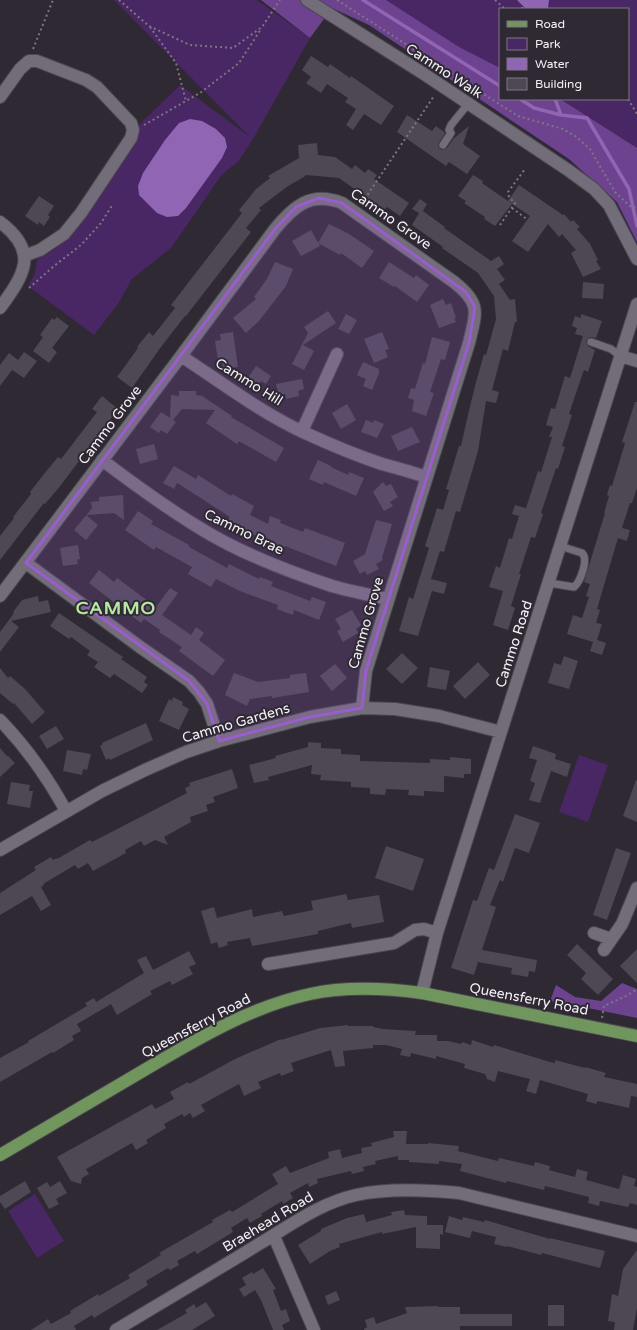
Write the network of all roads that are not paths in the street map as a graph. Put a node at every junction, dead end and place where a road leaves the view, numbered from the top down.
1 (307, 0) edge
2 (0, 97) edge
3 (468, 104) junction
4 (443, 144) dead end
5 (0, 222) edge
6 (24, 256) junction
7 (637, 259) edge
8 (637, 304) edge
9 (0, 308) edge
10 (591, 342) dead end
11 (338, 354) dead end
12 (181, 356) junction
13 (620, 356) junction
14 (637, 362) edge
15 (302, 432) junction
16 (102, 460) junction
17 (426, 477) junction
18 (560, 546) junction
19 (26, 563) junction
20 (549, 582) junction
21 (0, 596) edge
22 (388, 599) junction
23 (362, 708) junction
24 (0, 720) edge
25 (501, 732) junction
26 (219, 741) junction
27 (66, 811) junction
28 (0, 850) edge
29 (637, 888) edge
30 (437, 933) junction
31 (594, 933) dead end
32 (612, 940) junction
33 (604, 950) dead end
34 (268, 964) dead end
35 (422, 993) junction
36 (637, 1036) edge
37 (0, 1155) edge
38 (272, 1236) junction
39 (637, 1236) edge
40 (116, 1330) edge
41 (314, 1330) edge

1 - 3 street, Cammo Walk
2 - 6 street
3 - 4 lane
3 - 7 street, Cammo Walk
5 - 6 street
6 - 9 street
8 - 13 street, Cammo Road
10 - 13 lane
11 - 15 street
12 - 15 street, Cammo Hill
12 - 16 street, Cammo Grove
12 - 17 street, Cammo Grove
13 - 14 street
13 - 18 street, Cammo Road
15 - 17 street, Cammo Hill
16 - 19 street, Cammo Grove
16 - 22 street, Cammo Brae
17 - 22 street, Cammo Grove
18 - 20 street, Cammo Road
18 - 20 lane
19 - 21 street, Cammo Grove
19 - 26 street
20 - 25 street, Cammo Road
22 - 23 street, Cammo Grove
23 - 25 street, Cammo Gardens
23 - 26 street, Cammo Gardens
24 - 27 street
25 - 30 street, Cammo Road
26 - 27 street, Cammo Gardens
27 - 28 street, Cammo Gardens
29 - 32 street
30 - 34 street
30 - 35 street, Cammo Road
31 - 32 street
32 - 33 street
35 - 36 main road, Queensferry Road
35 - 37 main road, Queensferry Road
38 - 39 street, Braehead Road
38 - 40 street, Braehead Road
38 - 41 street

